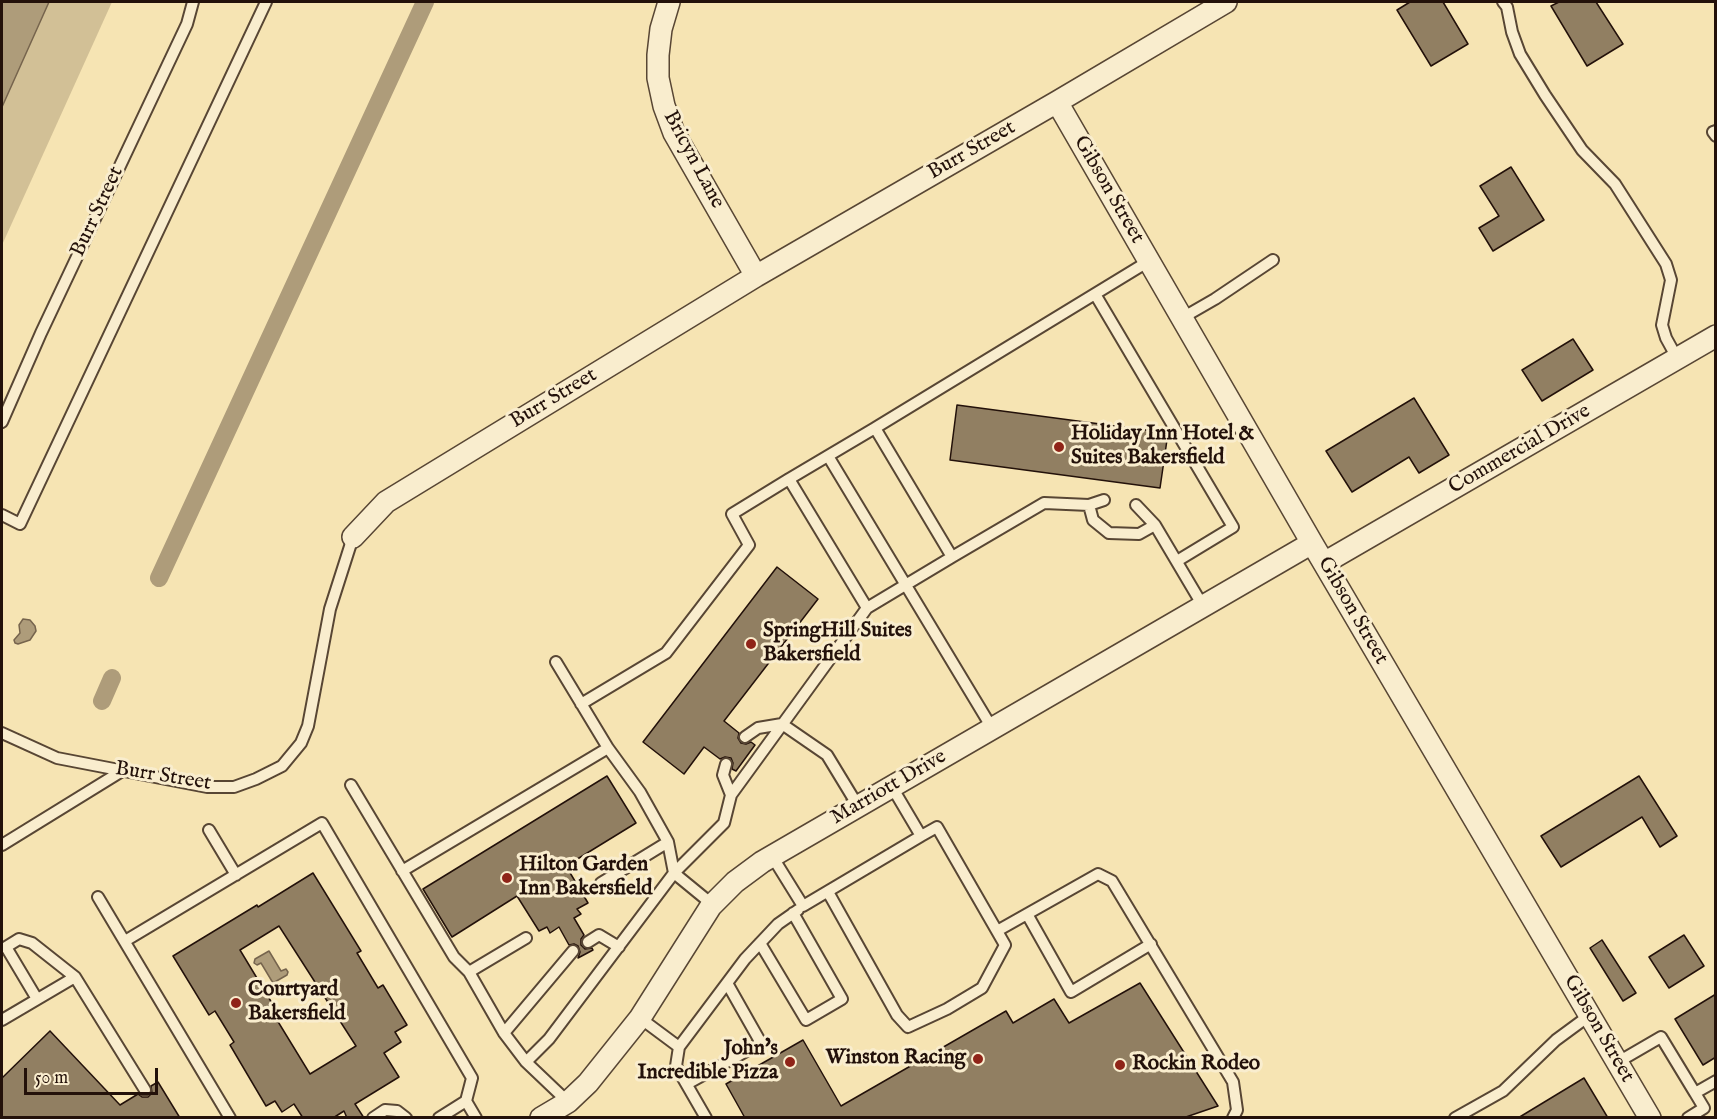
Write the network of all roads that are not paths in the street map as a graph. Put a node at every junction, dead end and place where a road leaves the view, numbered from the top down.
1 (193, 2) edge
2 (266, 2) edge
3 (669, 2) edge
4 (1226, 2) edge
5 (1503, 2) edge
6 (1057, 102) junction
7 (1716, 131) edge
8 (1716, 136) edge
9 (1273, 260) dead end
10 (1149, 261) junction
11 (756, 276) junction
12 (1095, 294) junction
13 (1182, 318) junction
14 (1716, 336) edge
15 (1677, 358) junction
16 (2, 422) edge
17 (875, 428) junction
18 (828, 456) junction
19 (789, 479) junction
20 (1104, 500) dead end
21 (1089, 505) junction
22 (1136, 505) dead end
23 (2, 515) edge
24 (1155, 525) junction
25 (353, 537) joint
26 (1312, 543) junction
27 (952, 557) junction
28 (1177, 561) junction
29 (1324, 563) junction
30 (906, 585) junction
31 (1203, 606) junction
32 (867, 608) junction
33 (556, 662) dead end
34 (581, 704) junction
35 (782, 724) junction
36 (992, 728) junction
37 (2, 733) edge
38 (745, 738) dead end
39 (608, 748) junction
40 (726, 764) dead end
41 (122, 771) junction
42 (351, 785) dead end
43 (892, 787) junction
44 (730, 795) junction
45 (858, 806) junction
46 (209, 830) dead end
47 (921, 836) junction
48 (668, 842) junction
49 (2, 845) edge
50 (772, 856) junction
51 (402, 870) junction
52 (674, 873) junction
53 (236, 875) junction
54 (601, 883) dead end
55 (828, 892) junction
56 (98, 897) dead end
57 (713, 905) junction
58 (803, 906) junction
59 (793, 913) junction
60 (1027, 914) junction
61 (997, 931) junction
62 (526, 938) dead end
63 (124, 941) junction
64 (588, 942) dead end
65 (760, 944) junction
66 (1151, 944) junction
67 (619, 947) junction
68 (573, 951) dead end
69 (469, 972) junction
70 (75, 977) junction
71 (727, 983) junction
72 (38, 999) junction
73 (1590, 1015) junction
74 (640, 1018) junction
75 (2, 1020) edge
76 (504, 1033) junction
77 (679, 1047) junction
78 (526, 1062) junction
79 (1618, 1062) junction
80 (1716, 1081) edge
81 (687, 1084) junction
82 (145, 1090) dead end
83 (1695, 1094) junction
84 (466, 1101) junction
85 (568, 1102) junction
86 (230, 1118) edge
87 (373, 1118) edge
88 (406, 1118) edge
89 (439, 1118) edge
90 (476, 1118) edge
91 (541, 1118) edge
92 (706, 1118) edge
93 (1233, 1118) edge
94 (1455, 1118) edge
95 (1650, 1118) edge
96 (1688, 1118) edge

1 - 16 lane, Burr Street
2 - 23 lane
3 - 11 street, Bricyn Lane
4 - 6 street, Burr Street
5 - 15 lane
6 - 10 street, Gibson Street
6 - 11 street, Burr Street
7 - 8 lane
9 - 13 lane
10 - 12 lane
10 - 13 street, Gibson Street
11 - 25 street, Burr Street
12 - 17 lane
12 - 28 lane
13 - 26 street, Gibson Street
14 - 15 street, Commercial Drive
15 - 29 street, Commercial Drive
17 - 18 lane
17 - 27 lane
18 - 19 lane
18 - 30 lane
19 - 32 lane
19 - 34 lane
20 - 21 lane
21 - 24 lane
21 - 27 lane
22 - 24 lane
24 - 28 lane
25 - 41 lane, Burr Street
26 - 29 street, Gibson Street
26 - 31 street, Marriott Drive
27 - 30 lane
28 - 31 lane
29 - 73 street, Gibson Street
30 - 32 lane
30 - 36 lane
31 - 36 street, Marriott Drive
32 - 35 lane
33 - 34 lane
34 - 39 lane
35 - 38 lane
35 - 44 lane
35 - 45 lane
36 - 43 street, Marriott Drive
37 - 41 lane, Burr Street
39 - 48 lane
39 - 51 lane
40 - 44 lane
41 - 49 lane
42 - 51 lane
43 - 45 street, Marriott Drive
43 - 47 lane
44 - 52 lane
45 - 50 street, Marriott Drive
46 - 53 lane
47 - 55 lane
47 - 61 lane
48 - 52 lane
48 - 54 lane
50 - 57 street, Marriott Drive
50 - 58 lane
51 - 69 lane
52 - 57 lane
52 - 67 lane
53 - 63 lane
53 - 84 lane
55 - 58 lane
55 - 61 lane
56 - 63 lane
57 - 74 street, Marriott Drive
58 - 59 lane
59 - 65 lane
59 - 65 lane
60 - 61 lane
60 - 66 lane
60 - 66 lane
62 - 69 lane
63 - 86 lane
64 - 67 lane
65 - 71 lane
66 - 93 lane
67 - 78 lane
68 - 76 lane
69 - 76 lane
70 - 72 lane
70 - 72 lane
70 - 82 lane
71 - 77 lane
71 - 81 lane
72 - 75 lane
73 - 79 street, Gibson Street
73 - 94 lane
74 - 77 lane
74 - 85 street, Marriott Drive
76 - 78 lane
77 - 81 lane
78 - 85 lane
79 - 83 lane
79 - 95 street, Gibson Street
80 - 83 lane
81 - 92 lane
83 - 96 lane
84 - 89 lane
84 - 90 lane
85 - 91 street, Marriott Drive
87 - 88 lane

